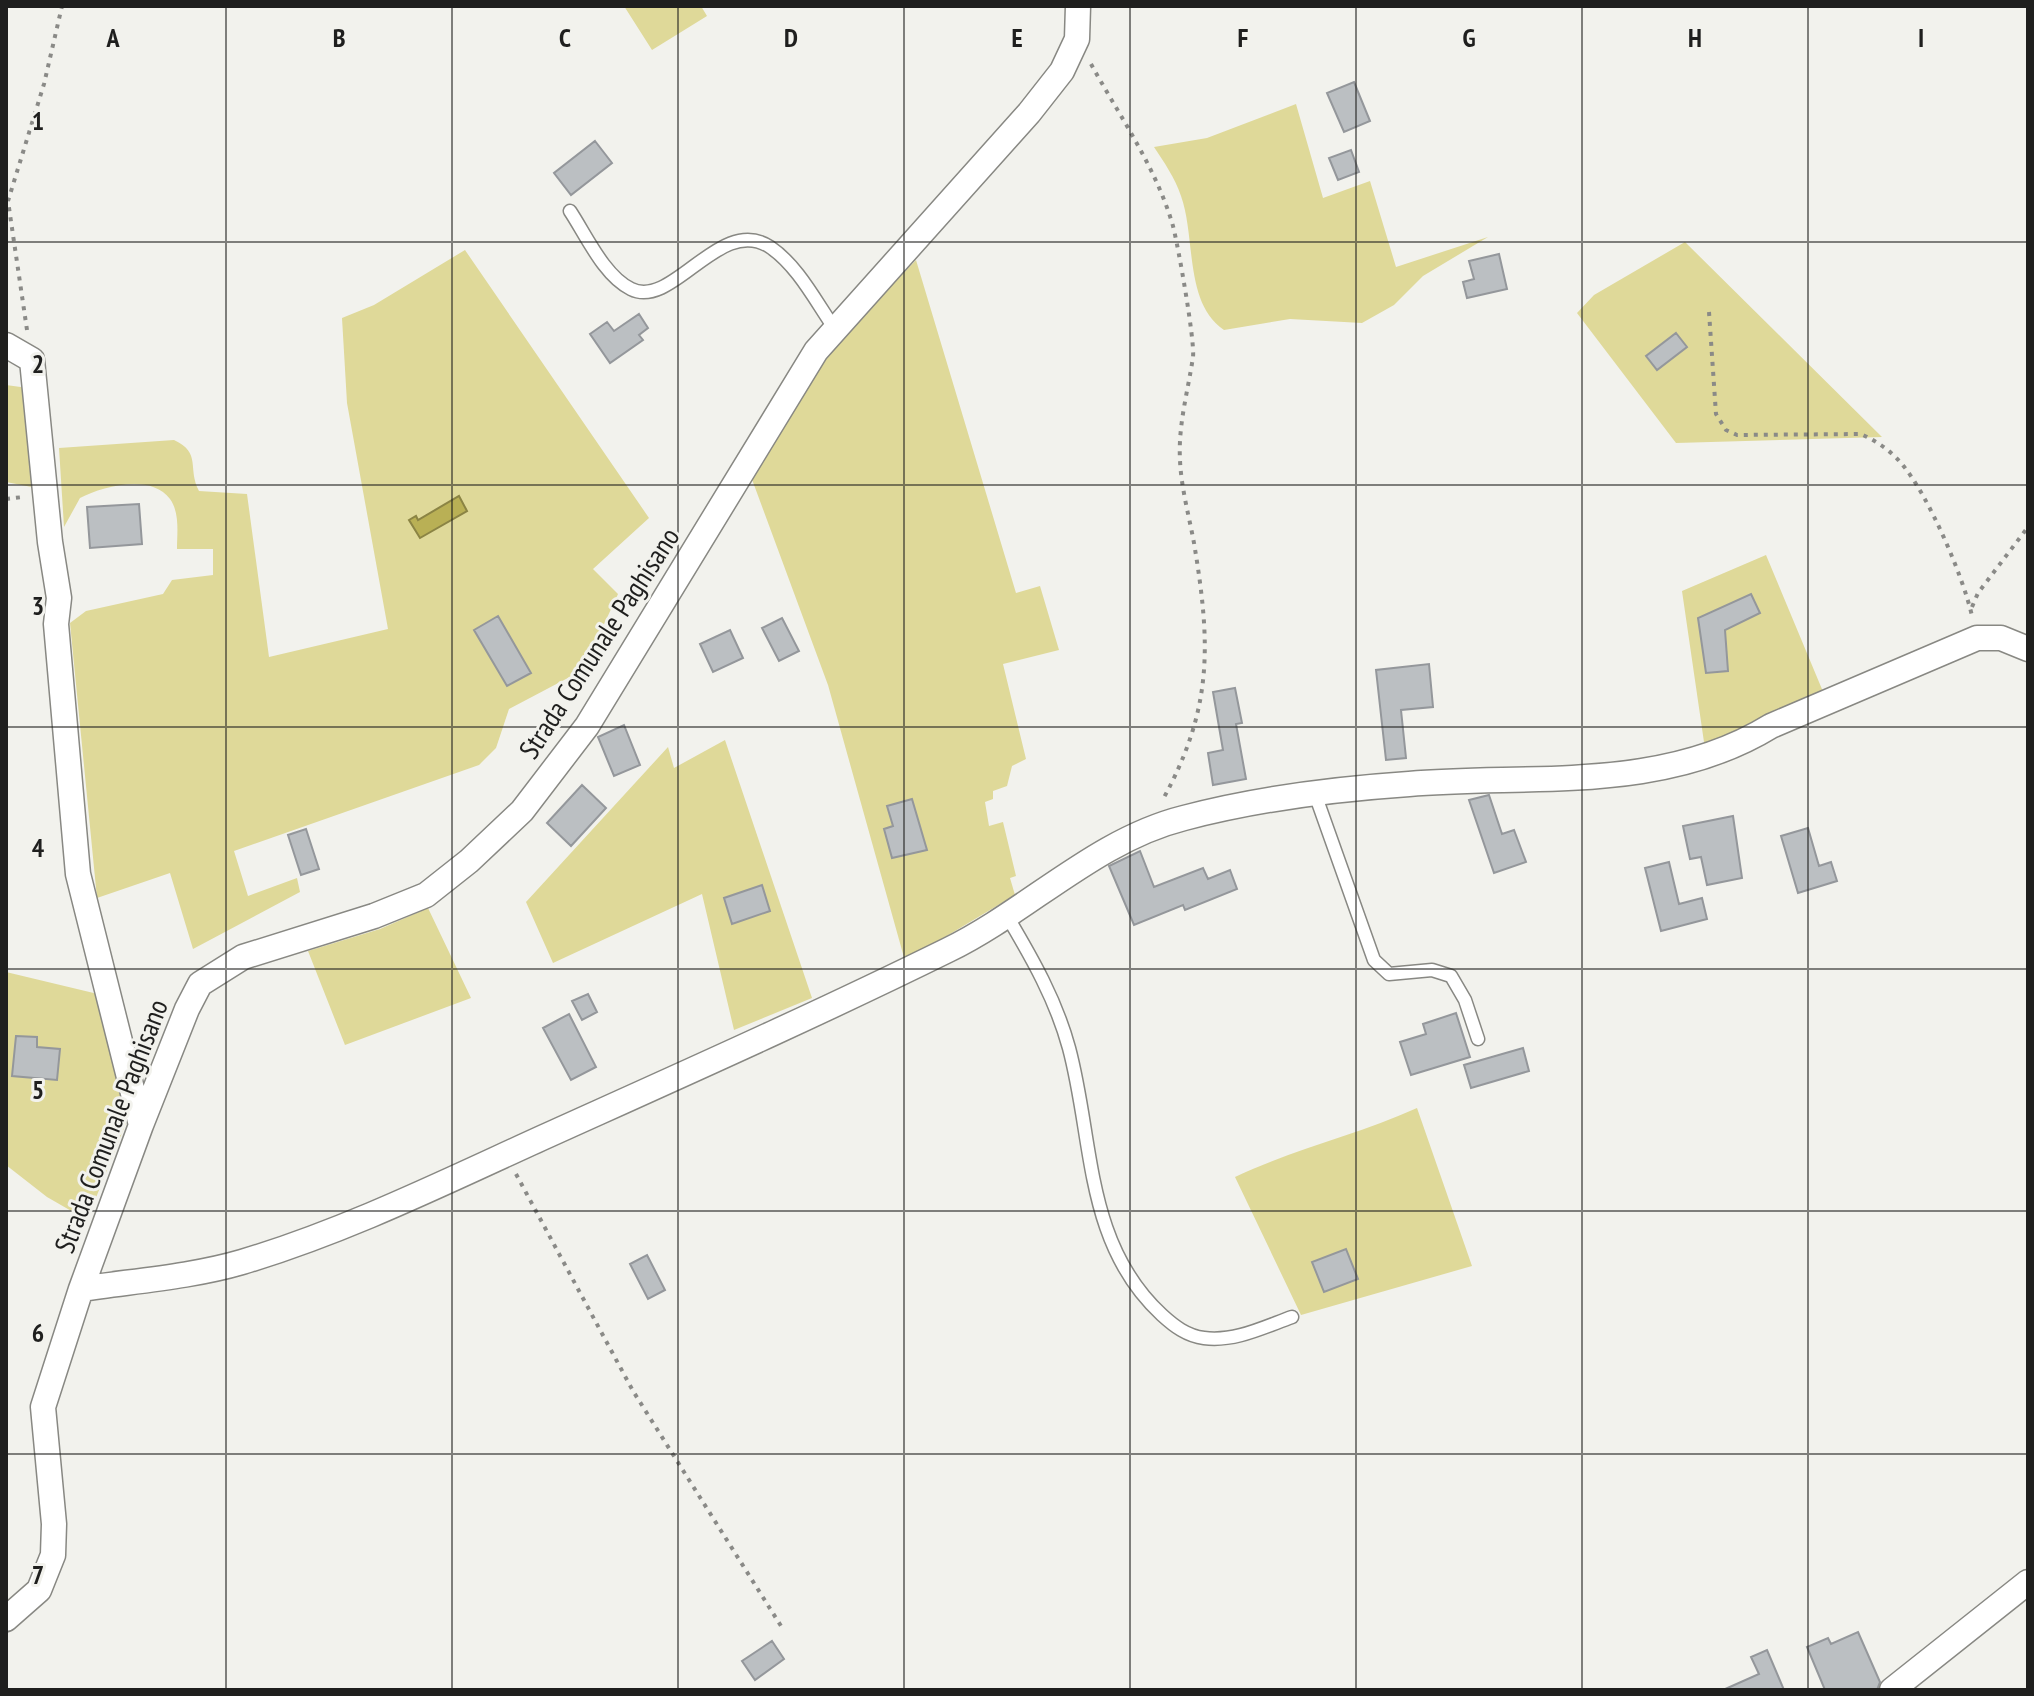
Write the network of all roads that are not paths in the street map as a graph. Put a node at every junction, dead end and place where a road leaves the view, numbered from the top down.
1 (1078, 6) edge
2 (570, 211) dead end
3 (835, 329) junction
4 (6, 345) edge
5 (2028, 649) edge
6 (1315, 794) junction
7 (1007, 916) junction
8 (1478, 1039) dead end
9 (141, 1125) junction
10 (81, 1289) junction
11 (1292, 1317) dead end
12 (2028, 1582) edge
13 (6, 1619) edge
14 (1892, 1690) edge

1 - 3 street, Strada Comunale Paghisano
2 - 3 lane
3 - 9 street, Strada Comunale Paghisano
4 - 9 street
5 - 6 street
6 - 7 street
6 - 8 lane
7 - 10 street
7 - 11 lane
9 - 10 street, Strada Comunale Paghisano
10 - 13 street, Strada Comunale Paghisano
12 - 14 street

